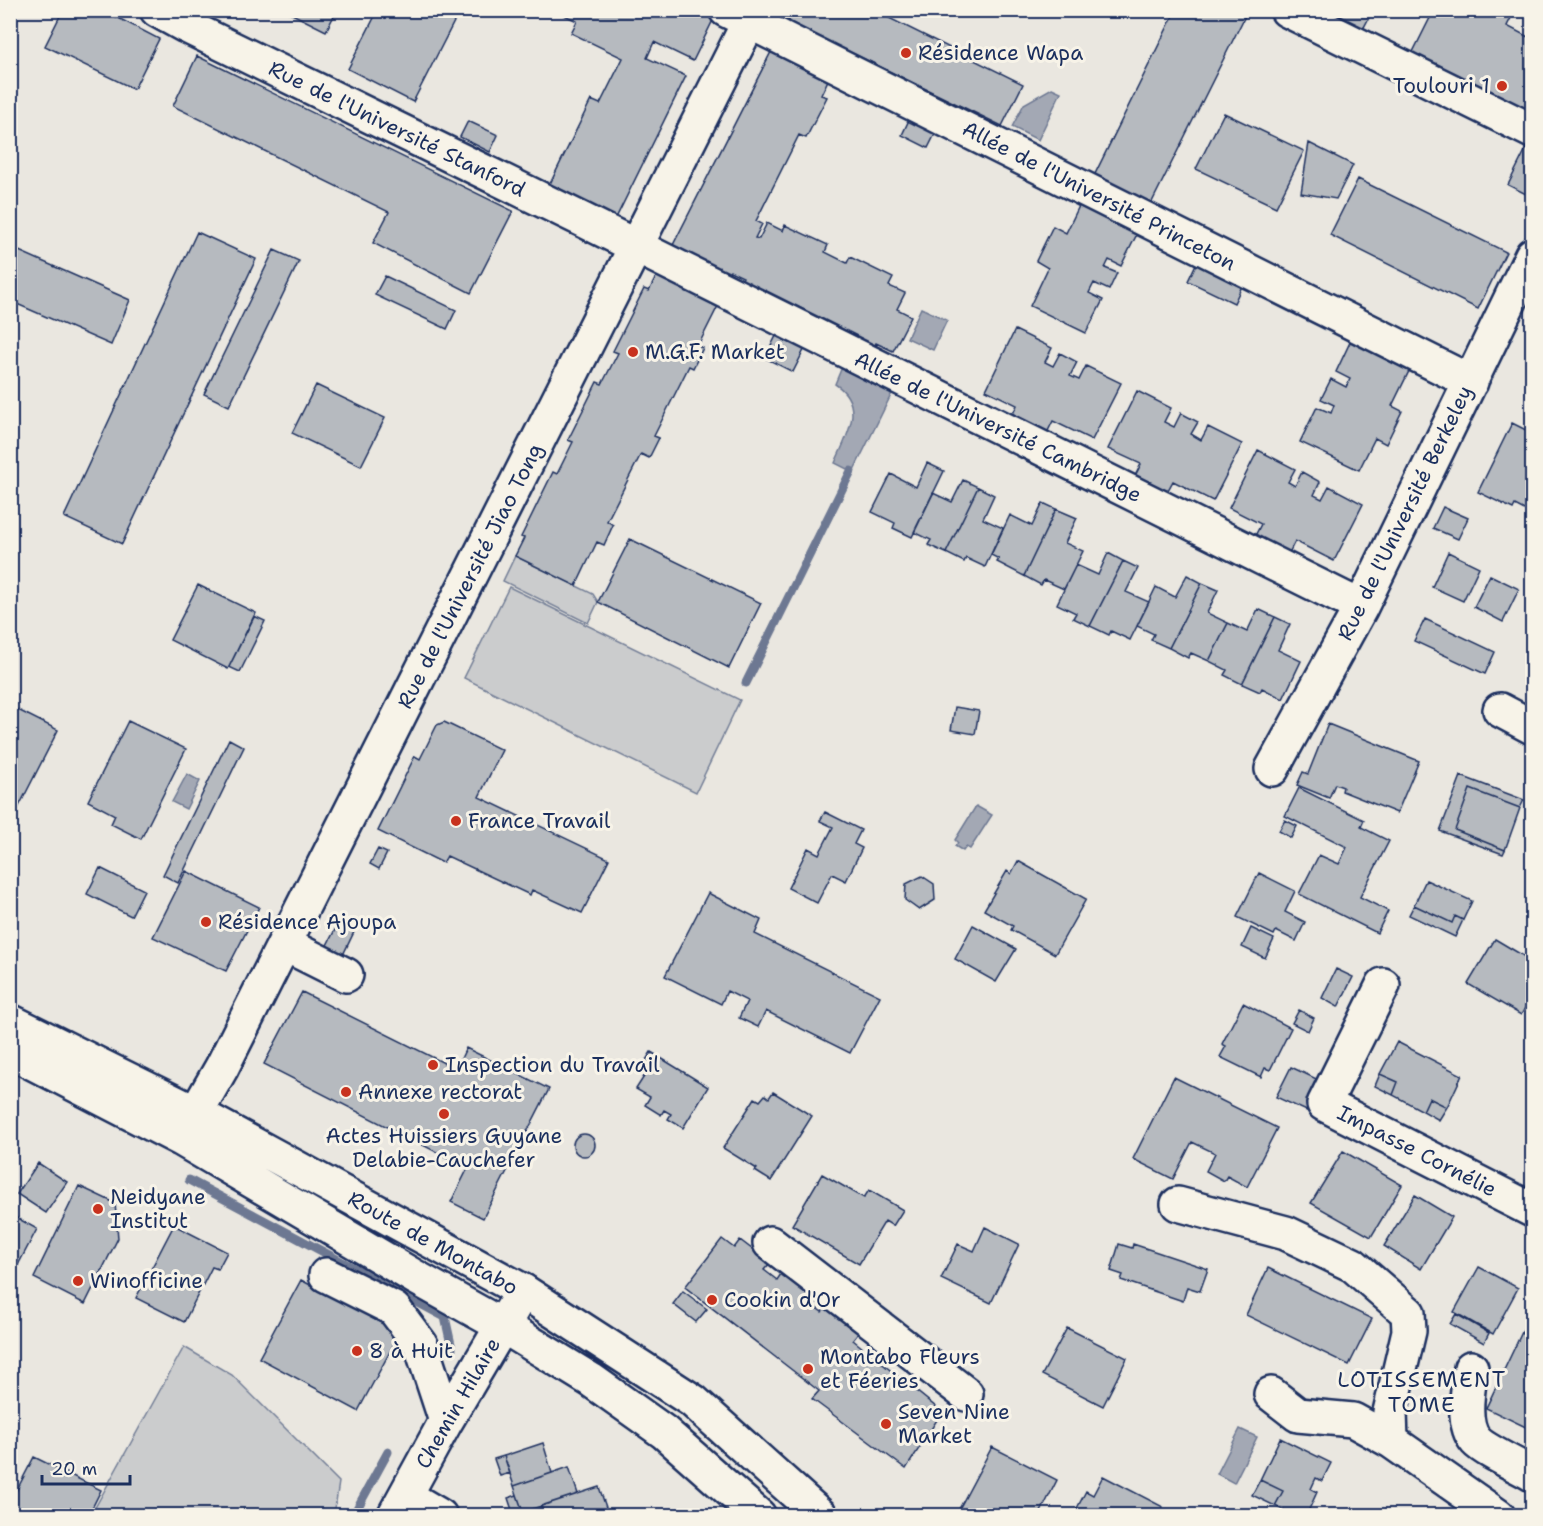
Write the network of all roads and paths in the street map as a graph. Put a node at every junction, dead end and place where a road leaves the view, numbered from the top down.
1 (158, 10) edge
2 (1287, 10) edge
3 (744, 14) edge
4 (1533, 131) edge
5 (636, 247) junction
6 (1533, 255) edge
7 (1471, 382) junction
8 (1361, 607) junction
9 (1500, 710) dead end
10 (1533, 727) edge
11 (1272, 768) dead end
12 (284, 944) junction
13 (346, 975) dead end
14 (1383, 984) dead end
15 (10, 1021) edge
16 (10, 1051) edge
17 (188, 1126) junction
18 (1178, 1204) dead end
19 (1533, 1210) edge
20 (770, 1243) dead end
21 (326, 1275) dead end
22 (523, 1291) junction
23 (503, 1326) junction
24 (1471, 1368) dead end
25 (966, 1394) dead end
26 (1271, 1394) dead end
27 (446, 1421) junction
28 (1391, 1441) junction
29 (1533, 1474) edge
30 (400, 1506) edge
31 (440, 1515) edge
32 (759, 1515) edge
33 (821, 1515) edge
34 (1498, 1515) edge

1 - 5 street, Rue de l'Université Stanford
2 - 4 street
3 - 5 street, Rue de l'Université Jiao Tong
3 - 7 street, Allée de l'Université Princeton
5 - 8 street, Allée de l'Université Cambridge
5 - 12 street, Rue de l'Université Jiao Tong
6 - 7 street, Rue de l'Université Berkeley
7 - 8 street, Rue de l'Université Berkeley
8 - 11 street, Rue de l'Université Berkeley
9 - 10 street
12 - 13 street
12 - 17 street, Rue de l'Université Jiao Tong
14 - 19 street, Impasse Cornélie
15 - 17 street, Route de Montabo
16 - 17 street, Route de Montabo
17 - 22 street, Route de Montabo
17 - 23 street, Route de Montabo
18 - 28 street
20 - 25 street
21 - 27 street
22 - 23 street, Chemin Hilaire
22 - 33 street, Route de Montabo
23 - 27 street, Chemin Hilaire
23 - 32 street, Route de Montabo
24 - 29 street
26 - 28 street
27 - 30 street, Chemin Hilaire
28 - 34 street
30 - 31 street

